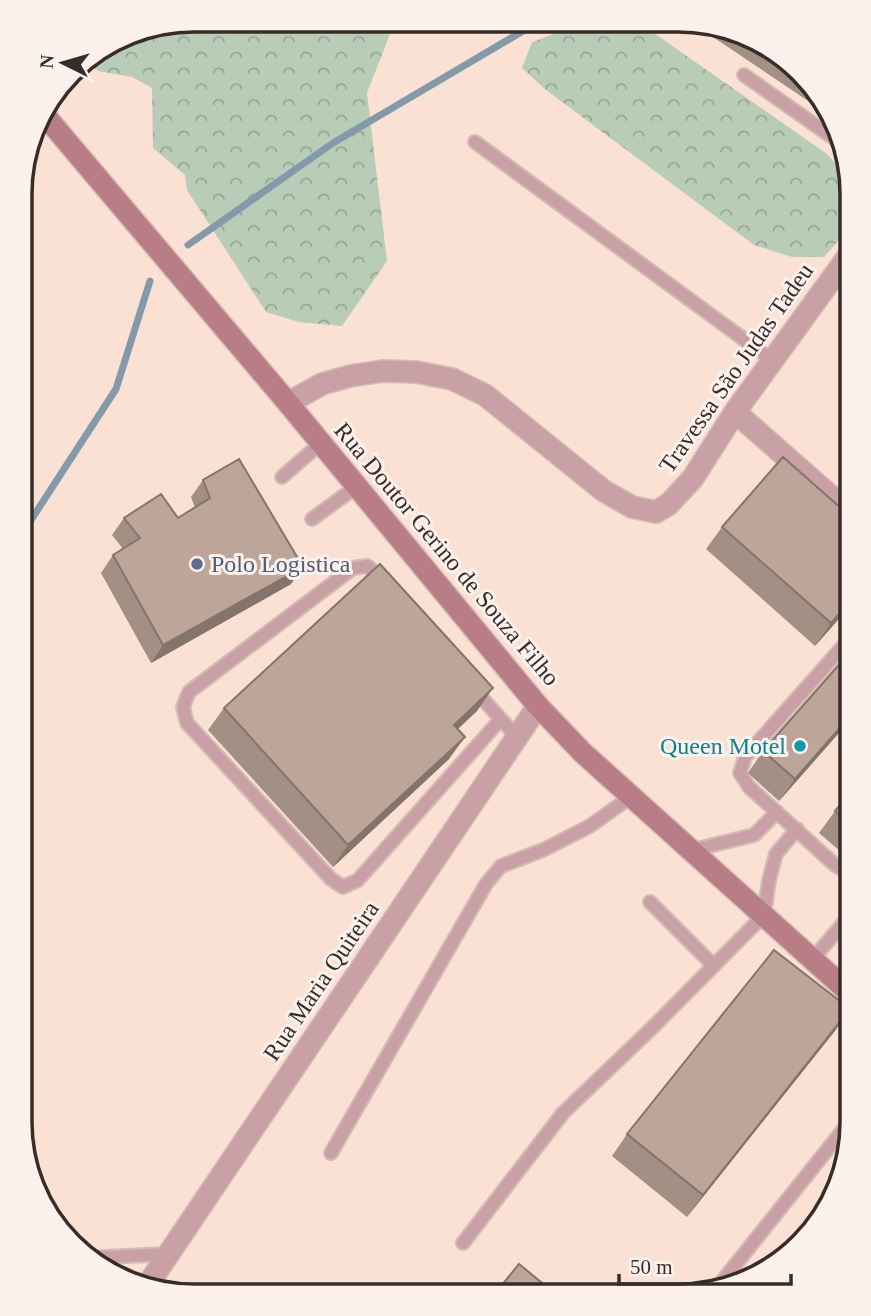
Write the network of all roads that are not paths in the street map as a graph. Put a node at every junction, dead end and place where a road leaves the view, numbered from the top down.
1 (744, 75) dead end
2 (49, 120) edge
3 (828, 134) edge
4 (475, 142) dead end
5 (840, 267) edge
6 (772, 360) junction
7 (288, 403) junction
8 (735, 412) junction
9 (321, 443) junction
10 (282, 477) dead end
11 (356, 487) junction
12 (840, 504) edge
13 (312, 519) dead end
14 (395, 594) edge
15 (840, 650) edge
16 (465, 678) edge
17 (538, 706) junction
18 (500, 720) junction
19 (517, 737) junction
20 (632, 796) junction
21 (777, 812) junction
22 (797, 829) junction
23 (693, 850) junction
24 (839, 867) edge
25 (650, 902) dead end
26 (764, 915) junction
27 (839, 928) edge
28 (813, 959) junction
29 (714, 966) junction
30 (839, 983) edge
31 (839, 1135) edge
32 (331, 1153) dead end
33 (463, 1243) dead end
34 (168, 1254) junction
35 (104, 1257) edge
36 (726, 1277) edge
37 (152, 1279) edge

1 - 3 lane
2 - 7 main road, Rua Doutor Gerino de Souza Filho
4 - 6 lane
5 - 6 street, Travessa São Judas Tadeu
6 - 8 street, Travessa São Judas Tadeu
7 - 8 street, Travessa São Judas Tadeu
7 - 9 main road, Rua Doutor Gerino de Souza Filho
8 - 12 street
9 - 10 lane
9 - 11 main road, Rua Doutor Gerino de Souza Filho
11 - 13 lane
11 - 17 main road, Rua Doutor Gerino de Souza Filho
14 - 18 lane
15 - 21 lane
16 - 18 lane
17 - 19 street, Rua Maria Quiteira
17 - 20 main road, Rua Doutor Gerino de Souza Filho
18 - 19 lane
19 - 34 street, Rua Maria Quiteira
20 - 23 main road, Rua Doutor Gerino de Souza Filho
20 - 32 lane
21 - 22 lane
21 - 23 lane
22 - 24 lane
22 - 26 lane
23 - 26 main road, Rua Doutor Gerino de Souza Filho
25 - 29 lane
26 - 28 main road, Rua Doutor Gerino de Souza Filho
26 - 29 lane
27 - 28 lane
28 - 30 main road, Rua Doutor Gerino de Souza Filho
29 - 33 lane
31 - 36 lane
34 - 35 lane
34 - 37 street, Rua Maria Quiteira

